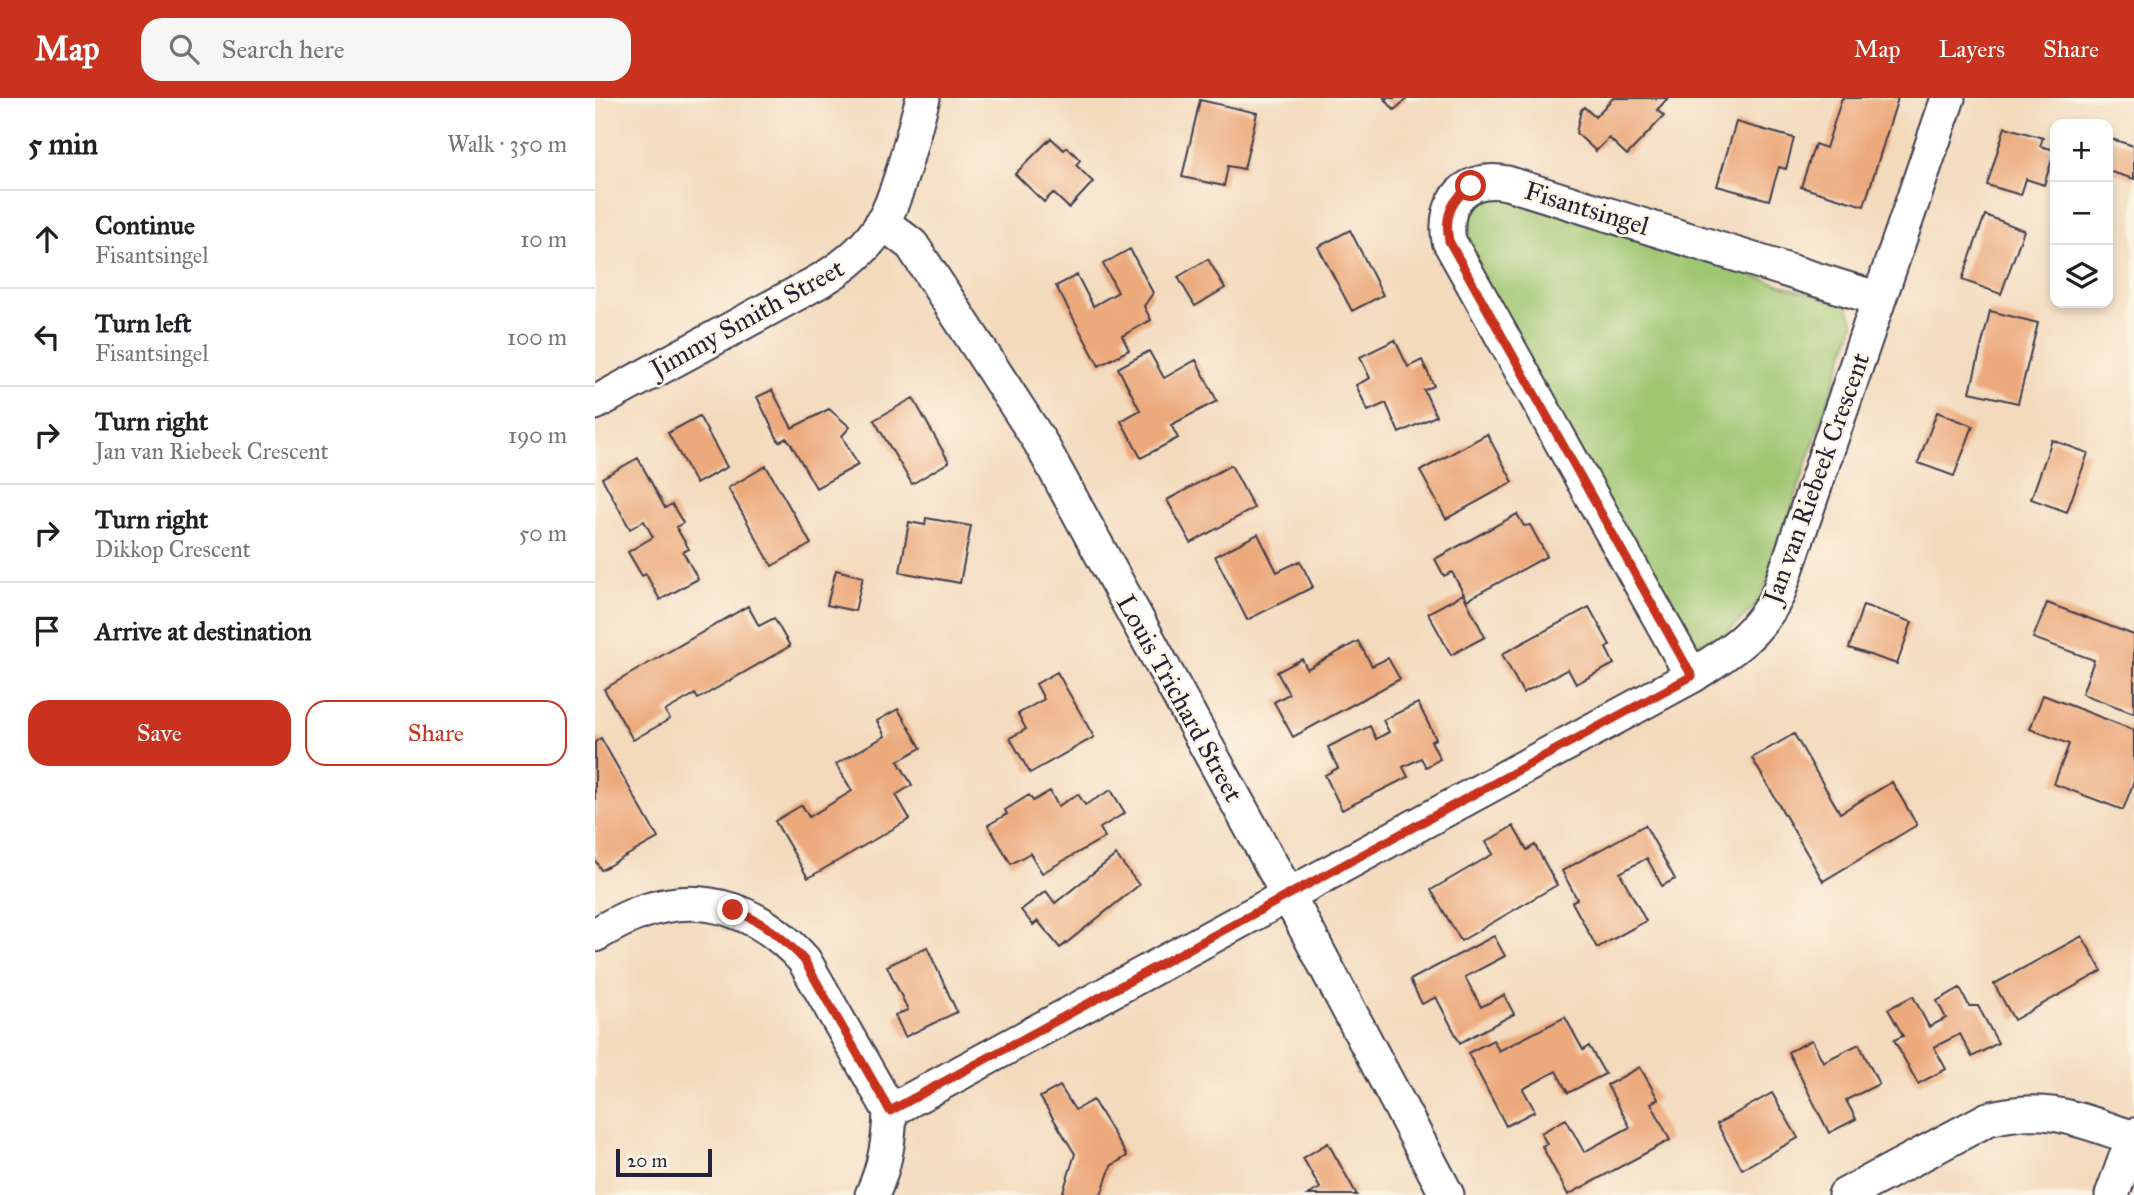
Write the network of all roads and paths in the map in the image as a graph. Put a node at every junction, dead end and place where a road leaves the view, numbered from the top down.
1 (923, 98) edge
2 (1948, 98) edge
3 (883, 222) junction
4 (1879, 299) junction
5 (595, 402) edge
6 (1692, 676) junction
7 (1288, 895) junction
8 (595, 935) edge
9 (890, 1111) junction
10 (2134, 1137) edge
11 (872, 1195) edge
12 (1447, 1195) edge
13 (1845, 1195) edge
14 (2112, 1195) edge

1 - 3 street, Jimmy Smith Street
2 - 4 street, Jan van Riebeek Crescent
3 - 5 street, Jimmy Smith Street
3 - 7 street, Louis Trichard Street
4 - 6 street, Jan van Riebeek Crescent
4 - 6 street, Fisantsingel
6 - 7 street, Jan van Riebeek Crescent
7 - 9 street, Jan van Riebeek Crescent
7 - 12 street, Louis Trichard Street
8 - 9 street
9 - 11 street
10 - 13 street
10 - 14 street

